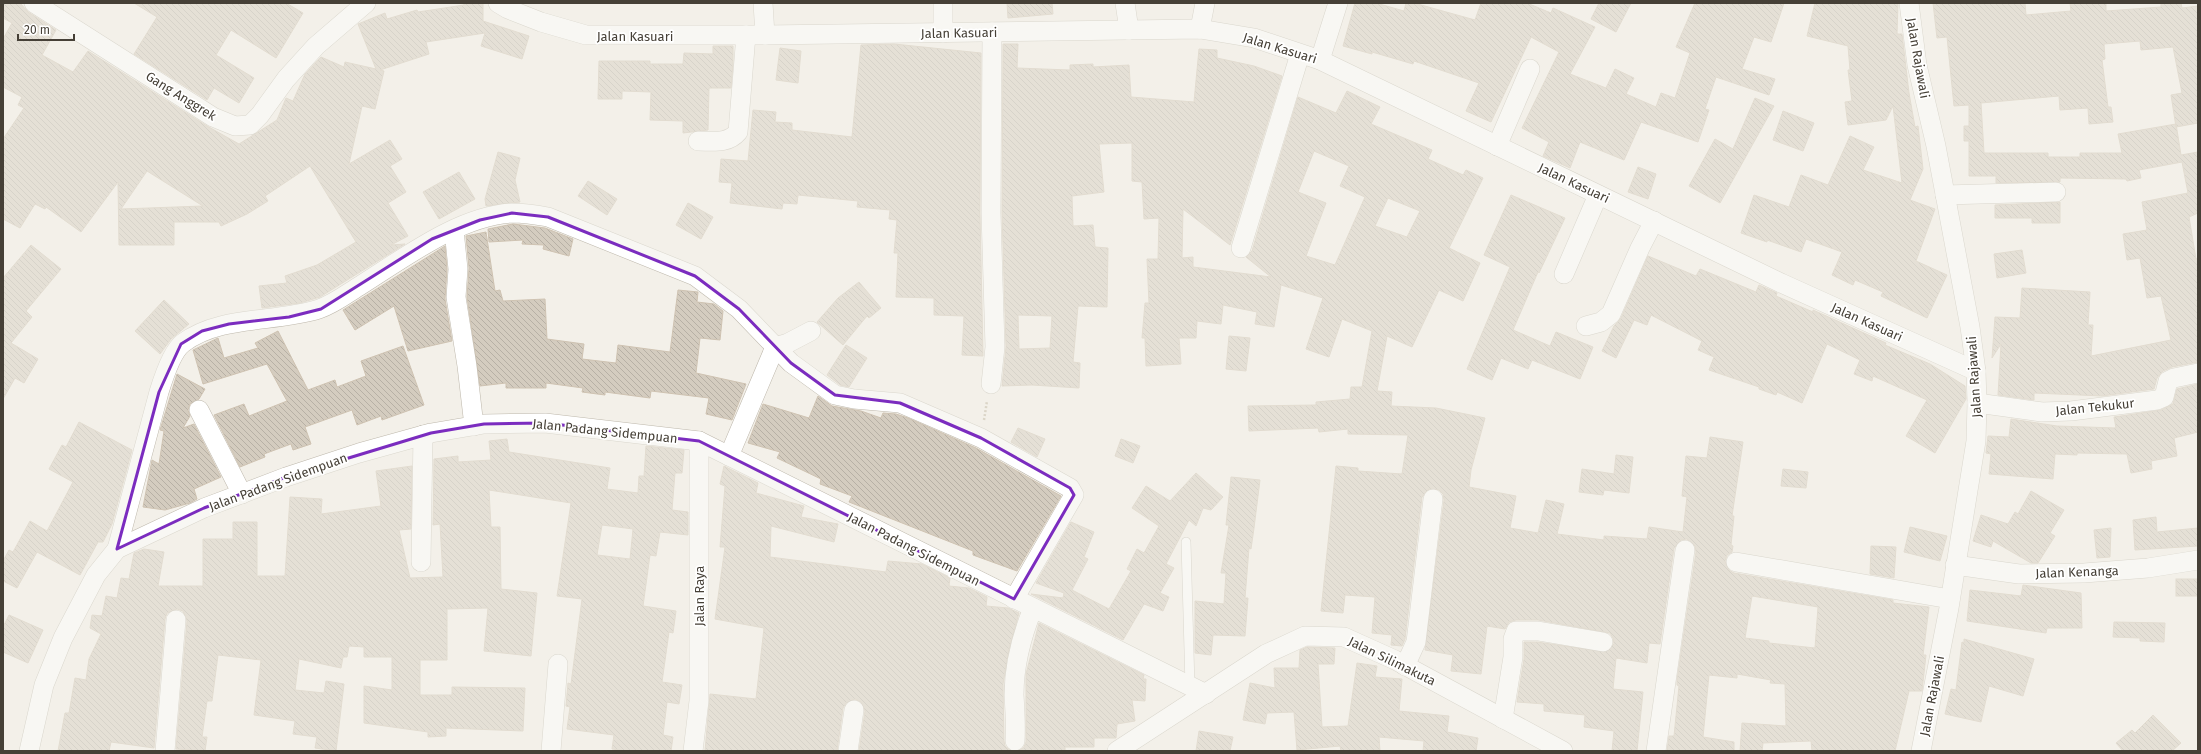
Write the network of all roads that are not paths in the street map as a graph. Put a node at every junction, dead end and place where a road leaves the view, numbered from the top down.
1 (34, 3) edge
2 (366, 3) edge
3 (498, 3) edge
4 (763, 3) edge
5 (943, 3) edge
6 (1125, 3) edge
7 (1205, 3) edge
8 (1338, 3) edge
9 (1909, 3) edge
10 (1200, 29) junction
11 (1129, 30) junction
12 (992, 32) junction
13 (943, 33) junction
14 (746, 35) junction
15 (765, 35) junction
16 (1300, 54) junction
17 (1320, 60) junction
18 (1530, 70) dead end
19 (698, 141) dead end
20 (1497, 146) junction
21 (2056, 192) dead end
22 (1598, 195) junction
23 (1945, 195) junction
24 (1654, 221) junction
25 (454, 230) junction
26 (1241, 248) dead end
27 (1564, 274) dead end
28 (1586, 326) dead end
29 (811, 331) dead end
30 (775, 347) junction
31 (1976, 371) junction
32 (2198, 372) edge
33 (989, 390) road end
34 (1977, 403) junction
35 (199, 410) dead end
36 (474, 426) junction
37 (423, 435) junction
38 (699, 441) junction
39 (728, 456) junction
40 (242, 494) junction
41 (1433, 499) dead end
42 (1186, 542) dead end
43 (117, 549) junction
44 (1685, 550) dead end
45 (2198, 560) edge
46 (421, 562) dead end
47 (1736, 562) dead end
48 (1955, 566) junction
49 (1014, 599) junction
50 (1950, 599) junction
51 (1033, 608) junction
52 (176, 620) dead end
53 (1603, 642) dead end
54 (558, 664) dead end
55 (1404, 666) junction
56 (1198, 690) junction
57 (854, 710) dead end
58 (1503, 719) junction
59 (1015, 741) dead end
60 (1923, 748) edge
61 (29, 751) edge
62 (165, 751) edge
63 (551, 751) edge
64 (693, 751) edge
65 (848, 751) edge
66 (1118, 751) edge
67 (1563, 751) edge
68 (1656, 751) edge

1 - 2 street, Gang Anggrek
3 - 14 street, Jalan Kasuari
4 - 15 street
5 - 13 street
6 - 11 street
7 - 10 street
8 - 17 street
9 - 23 street, Jalan Rajawali
10 - 11 street, Jalan Kasuari
10 - 16 street, Jalan Kasuari
11 - 12 street, Jalan Kasuari
12 - 13 street, Jalan Kasuari
12 - 33 street
13 - 15 street, Jalan Kasuari
14 - 15 street, Jalan Kasuari
14 - 19 street
16 - 17 street, Jalan Kasuari
16 - 26 street
17 - 20 street, Jalan Kasuari
18 - 20 street
20 - 22 street, Jalan Kasuari
21 - 23 street
22 - 24 street, Jalan Kasuari
22 - 27 street
23 - 31 street, Jalan Rajawali
24 - 28 street
24 - 31 street, Jalan Kasuari
25 - 30 street
25 - 36 street
25 - 43 street
29 - 30 street
30 - 39 street
30 - 49 street
31 - 34 street, Jalan Rajawali
32 - 34 street, Jalan Tekukur
34 - 48 street, Jalan Rajawali
35 - 40 street
36 - 37 street, Jalan Padang Sidempuan
36 - 38 street, Jalan Padang Sidempuan
37 - 40 street, Jalan Padang Sidempuan
37 - 46 street
38 - 39 street, Jalan Padang Sidempuan
38 - 64 street, Jalan Raya
39 - 49 street, Jalan Padang Sidempuan
40 - 43 street, Jalan Padang Sidempuan
41 - 55 street
42 - 56 lane
43 - 61 street, Jalan Padang Sidempuan
44 - 68 street
45 - 48 street, Jalan Kenanga
47 - 50 street
48 - 50 street, Jalan Rajawali
49 - 51 street, Jalan Padang Sidempuan
50 - 60 street, Jalan Rajawali
51 - 56 street, Jalan Padang Sidempuan
51 - 59 street
52 - 62 street
53 - 58 street
54 - 63 street
55 - 56 street, Jalan Silimakuta
55 - 58 street, Jalan Silimakuta
56 - 66 street, Jalan Silimakuta
57 - 65 street
58 - 67 street, Jalan Silimakuta

